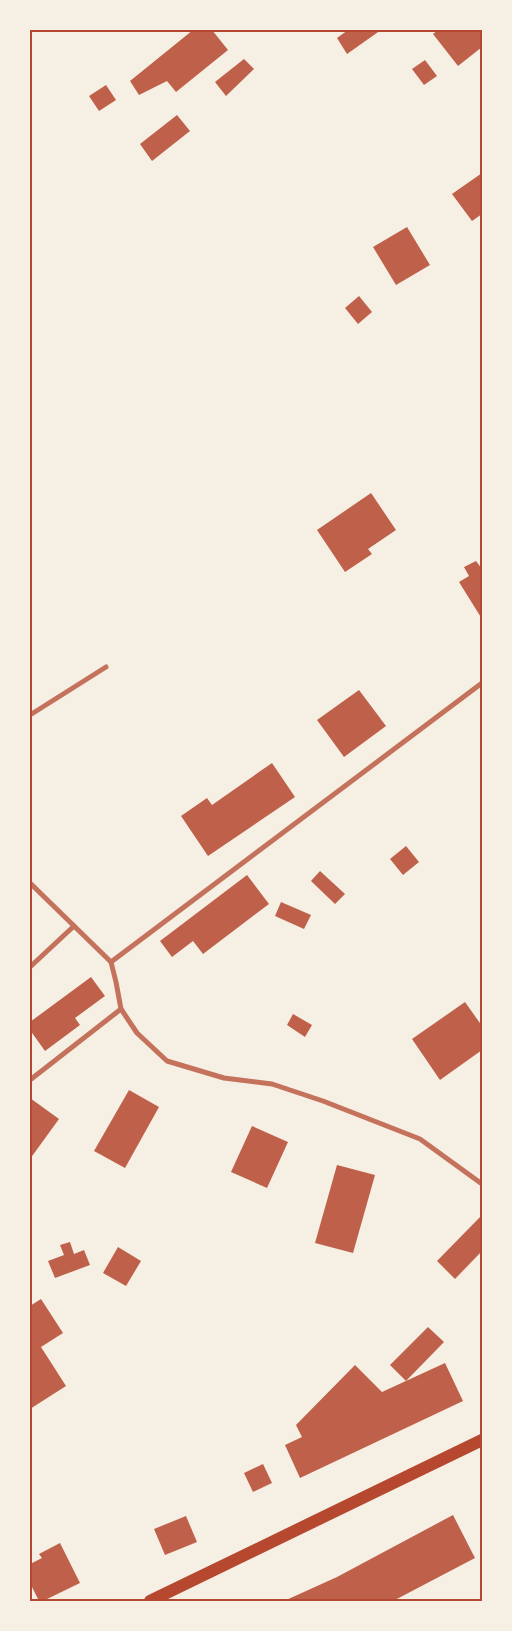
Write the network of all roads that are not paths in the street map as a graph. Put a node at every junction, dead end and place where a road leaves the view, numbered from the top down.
1 (106, 667) dead end
2 (482, 683) edge
3 (30, 715) edge
4 (30, 884) edge
5 (74, 926) junction
6 (110, 962) junction
7 (30, 967) edge
8 (121, 1010) junction
9 (30, 1080) edge
10 (482, 1184) edge
11 (482, 1440) edge
12 (150, 1601) edge

1 - 3 street
2 - 6 street
4 - 5 street
5 - 6 street
5 - 7 street
6 - 8 street
8 - 9 street
8 - 10 street
11 - 12 main road

